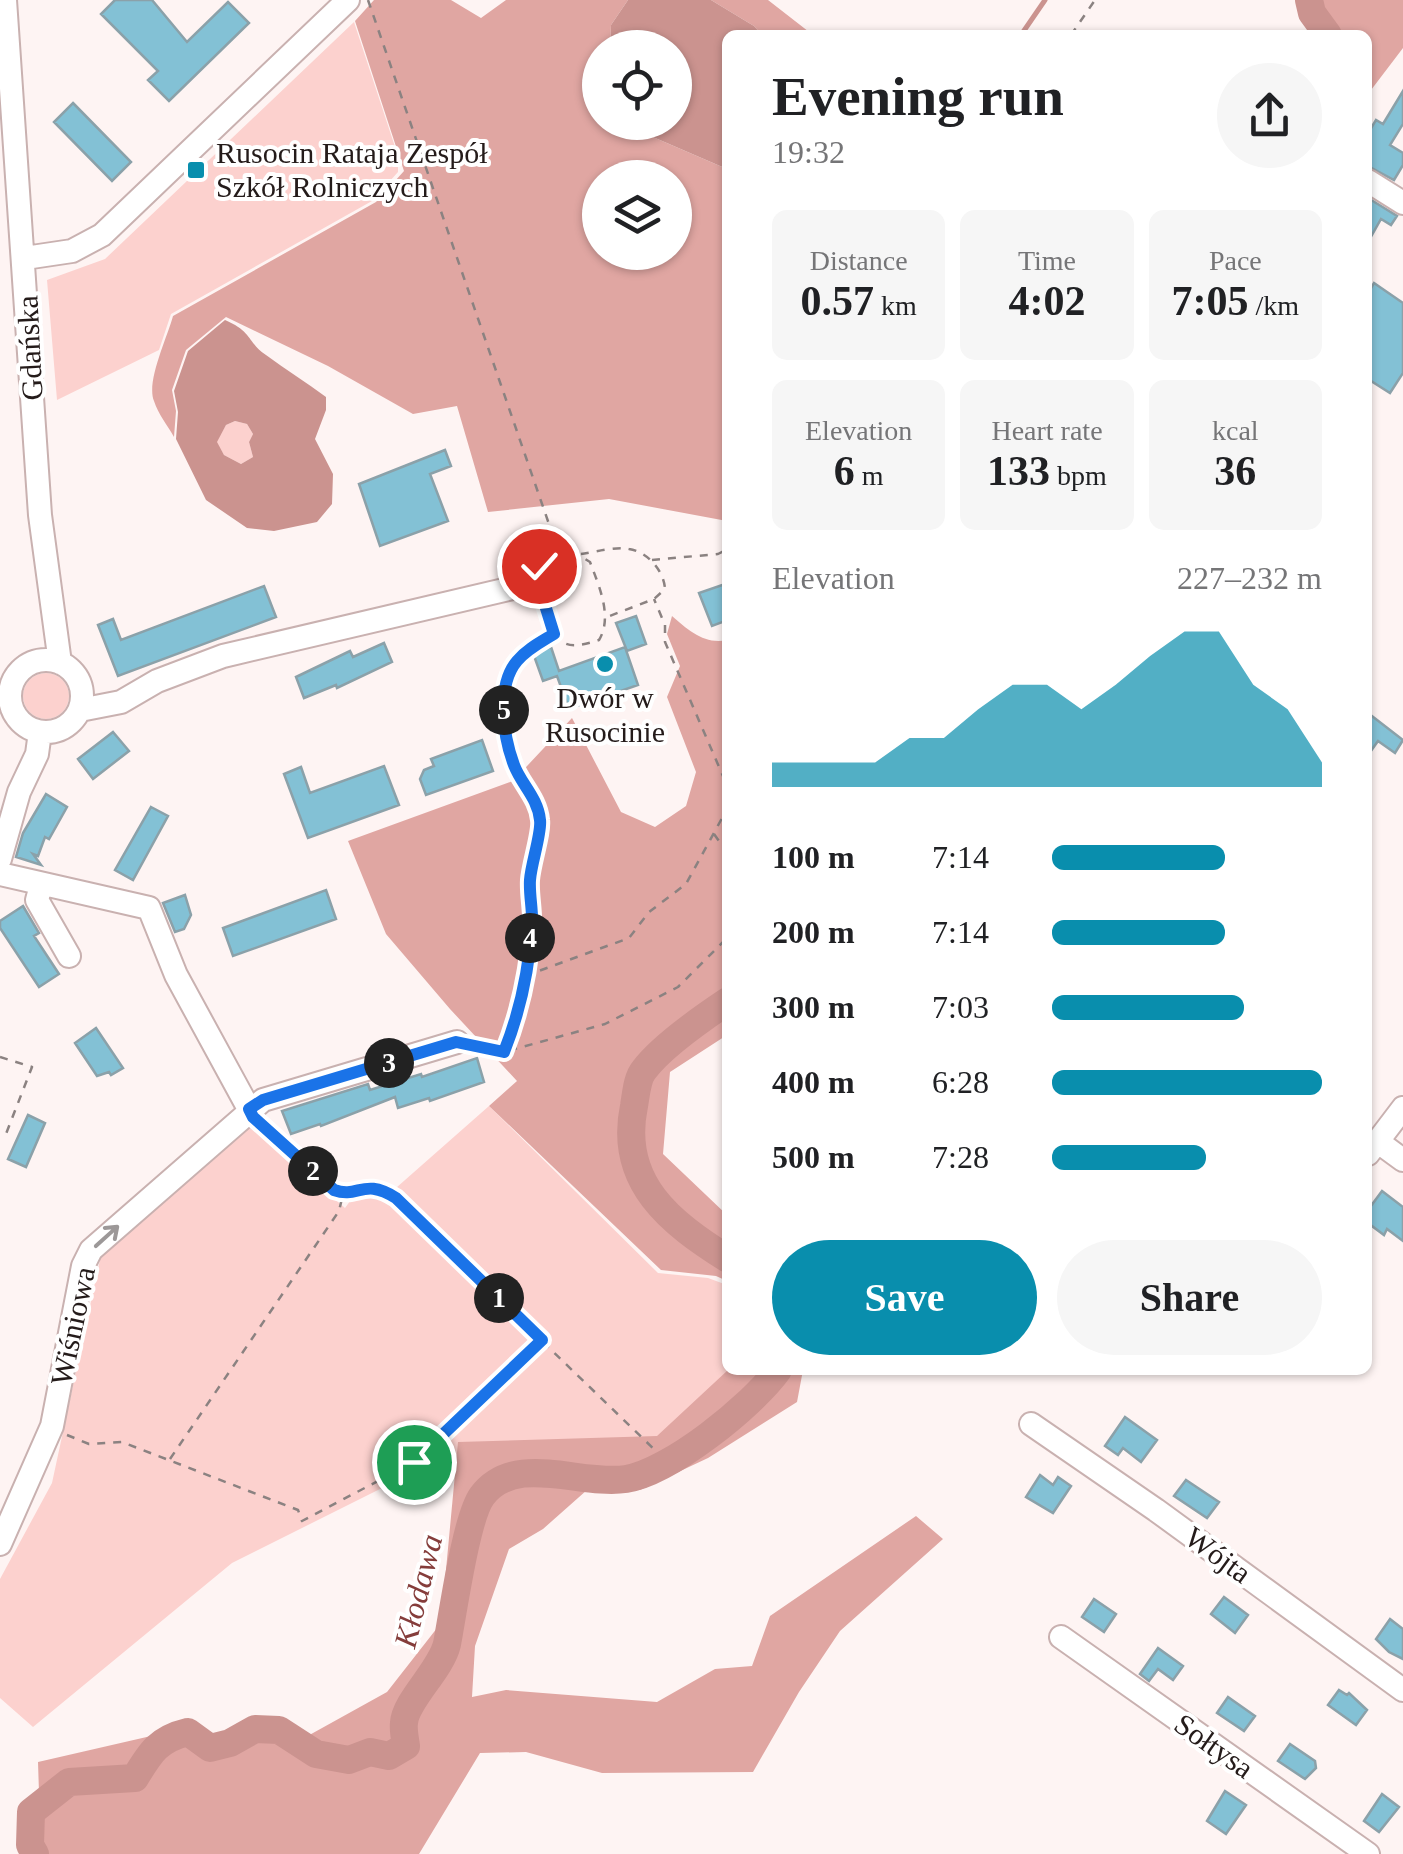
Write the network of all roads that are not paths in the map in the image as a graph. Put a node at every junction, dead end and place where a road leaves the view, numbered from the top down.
1 (6, 0) edge
2 (348, 0) edge
3 (1372, 183) edge
4 (1403, 203) edge
5 (25, 258) junction
6 (46, 576) junction
7 (538, 582) road end
8 (36, 662) junction
9 (60, 663) junction
10 (81, 700) junction
11 (22, 723) edge
12 (0, 858) edge
13 (0, 874) edge
14 (41, 885) junction
15 (69, 956) dead end
16 (456, 1042) road end
17 (1403, 1108) edge
18 (249, 1109) junction
19 (1372, 1148) edge
20 (1403, 1160) edge
21 (1030, 1424) dead end
22 (0, 1544) edge
23 (1061, 1637) dead end
24 (1403, 1690) edge
25 (1368, 1854) edge

1 - 5 street, Gdańska
2 - 5 street
3 - 4 street
5 - 6 street, Gdańska
6 - 8 street, Gdańska
6 - 9 street, Gdańska
7 - 10 street
8 - 9 street
8 - 11 street
9 - 10 street
10 - 11 street
11 - 12 street
13 - 14 street
14 - 15 street
14 - 18 street
16 - 18 street, Wiśniowa
17 - 19 street
22 -> 18 street, Wiśniowa
19 - 20 street
21 - 24 street, Wójta
23 - 25 street, Sołtysa

